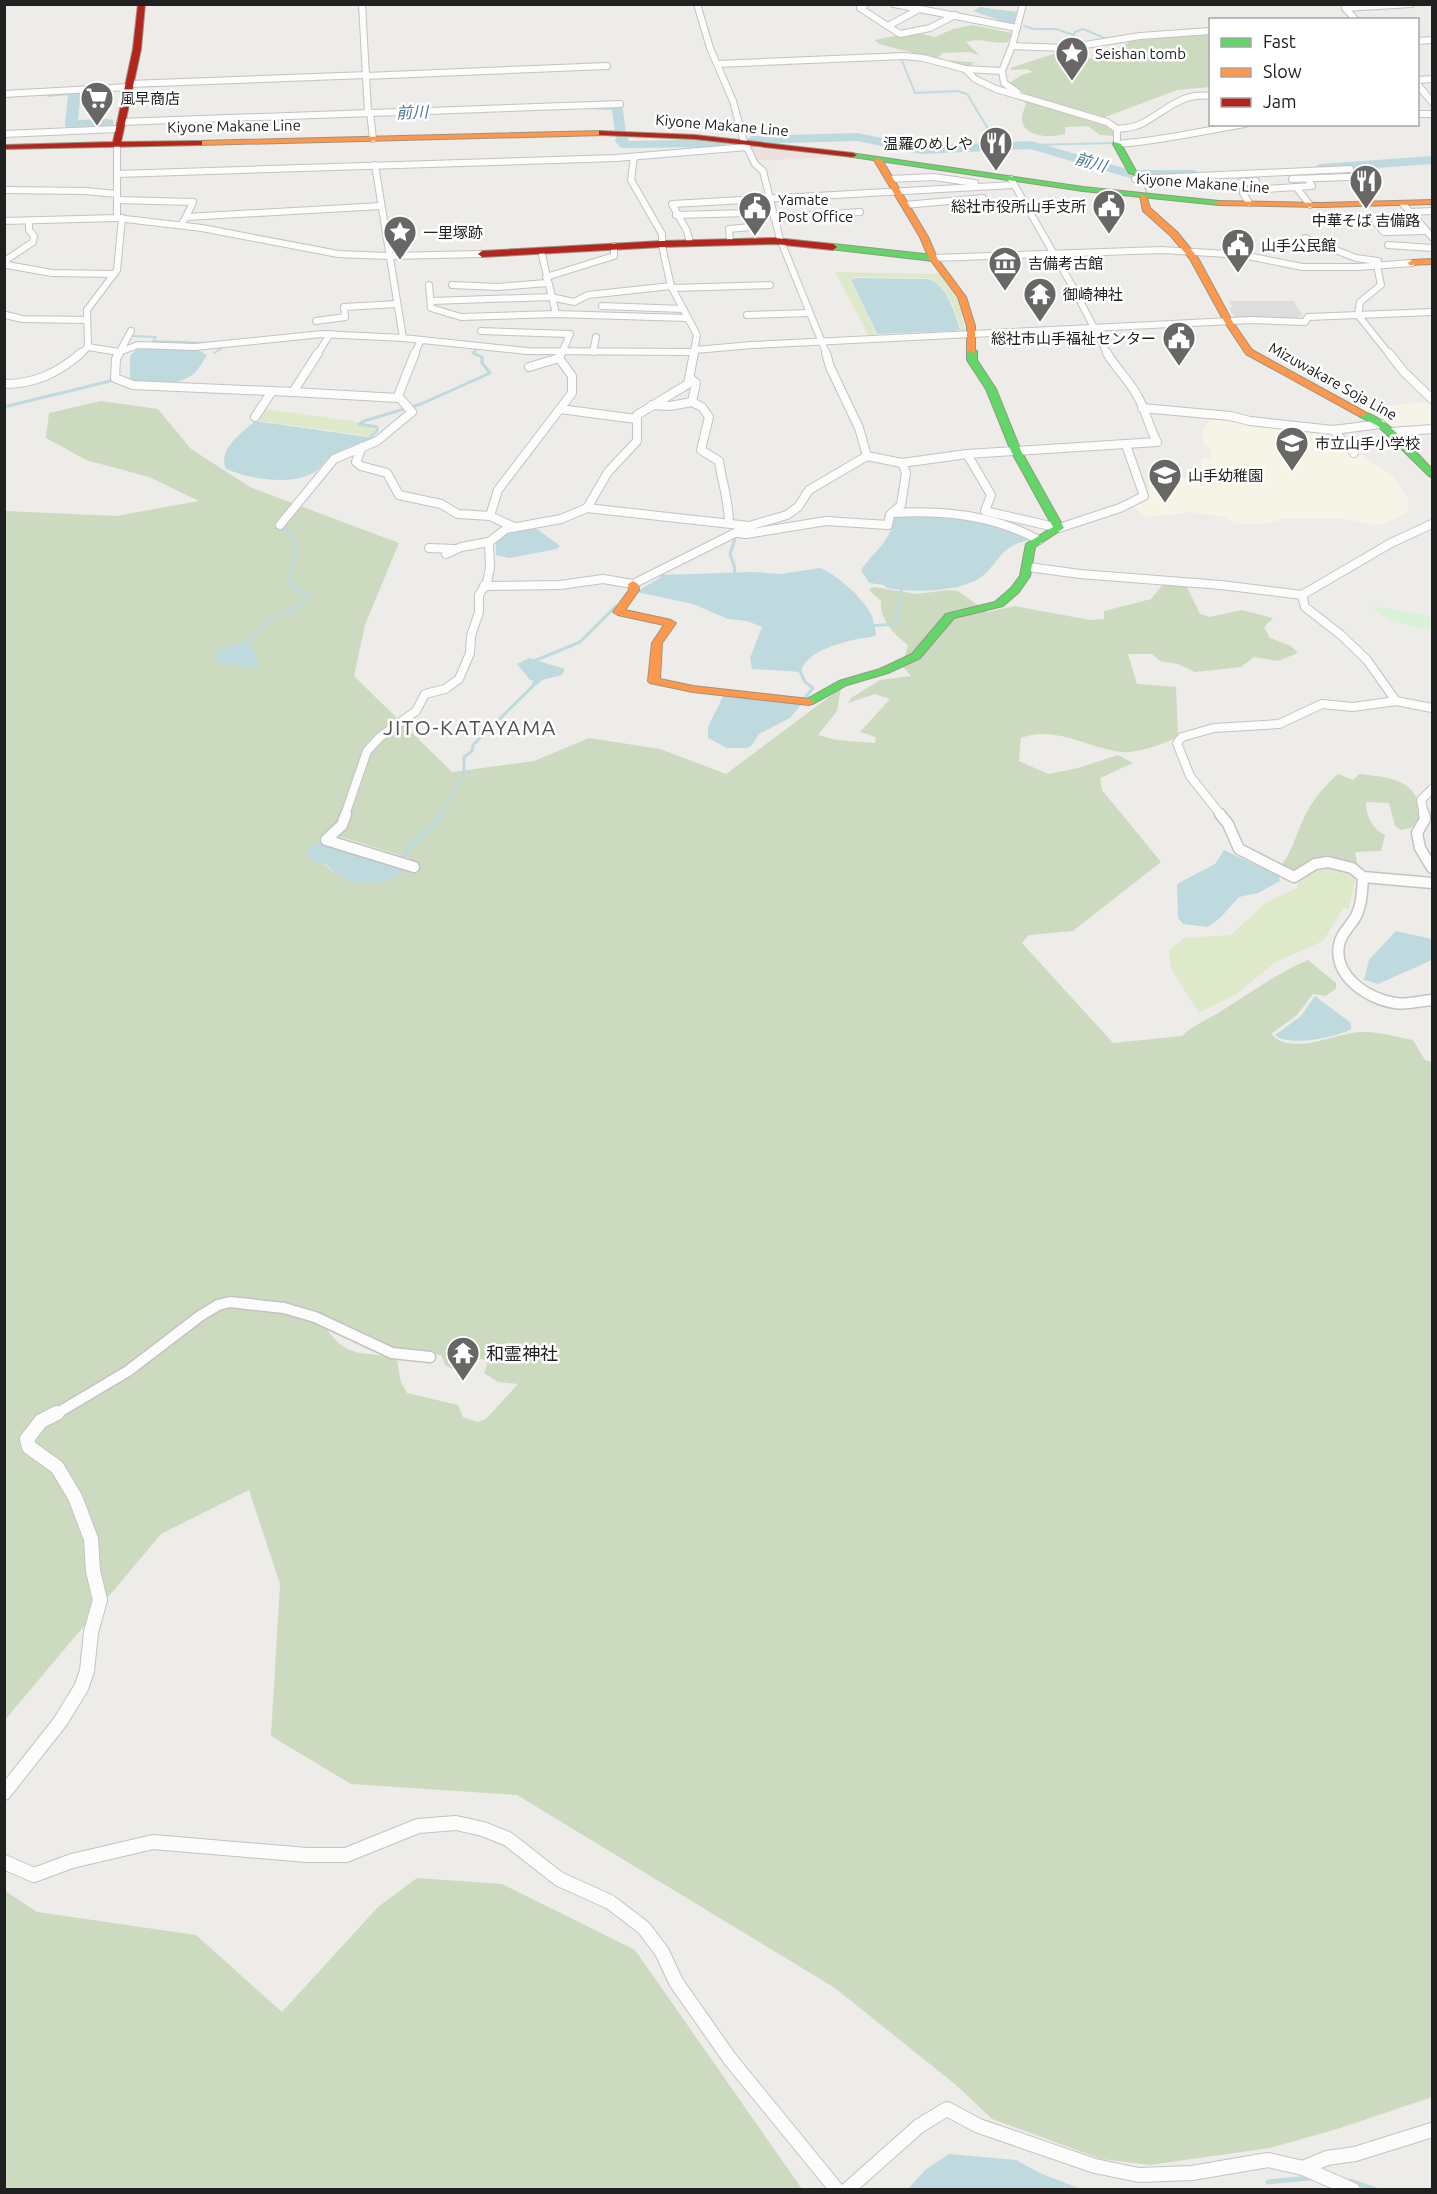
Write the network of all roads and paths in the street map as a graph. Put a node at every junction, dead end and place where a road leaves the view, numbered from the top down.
1 (142, 4) edge
2 (362, 4) edge
3 (697, 4) edge
4 (866, 4) edge
5 (894, 4) edge
6 (1011, 4) edge
7 (1411, 4) edge
8 (1023, 6) edge
9 (919, 7) edge
10 (955, 15) junction
11 (1354, 18) edge
12 (890, 25) junction
13 (1017, 28) junction
14 (1209, 31) edge
15 (1012, 46) junction
16 (718, 64) junction
17 (607, 66) dead end
18 (965, 69) junction
19 (1002, 70) junction
20 (366, 76) junction
21 (129, 85) junction
22 (1419, 86) edge
23 (4, 94) edge
24 (1209, 96) edge
25 (1031, 99) junction
26 (1432, 102) edge
27 (620, 104) dead end
28 (370, 113) junction
29 (119, 126) junction
30 (1232, 126) edge
31 (1117, 129) junction
32 (4, 134) edge
33 (373, 139) junction
34 (1117, 143) junction
35 (117, 144) junction
36 (746, 144) junction
37 (4, 147) edge
38 (634, 157) junction
39 (878, 160) junction
40 (375, 165) junction
41 (1350, 173) junction
42 (117, 174) junction
43 (1136, 176) junction
44 (1232, 176) junction
45 (1377, 176) dead end
46 (889, 179) junction
47 (1307, 179) junction
48 (1012, 182) junction
49 (1239, 183) junction
50 (991, 185) junction
51 (1296, 187) junction
52 (1265, 189) dead end
53 (4, 190) edge
54 (897, 192) junction
55 (1364, 192) dead end
56 (1143, 196) junction
57 (118, 197) junction
58 (771, 197) junction
59 (747, 198) junction
60 (983, 198) dead end
61 (1432, 202) edge
62 (1249, 203) junction
63 (905, 205) junction
64 (1310, 205) junction
65 (381, 206) junction
66 (1406, 208) junction
67 (1432, 211) edge
68 (860, 212) dead end
69 (748, 213) junction
70 (676, 215) junction
71 (186, 217) junction
72 (119, 218) junction
73 (774, 218) junction
74 (29, 220) junction
75 (1375, 221) dead end
76 (4, 222) edge
77 (181, 225) junction
78 (1426, 231) junction
79 (1432, 237) edge
80 (1305, 238) dead end
81 (730, 242) junction
82 (782, 242) junction
83 (662, 243) junction
84 (690, 243) junction
85 (1388, 245) dead end
86 (614, 246) junction
87 (1432, 248) edge
88 (1188, 250) junction
89 (542, 251) junction
90 (482, 254) joint
91 (1054, 254) junction
92 (389, 256) junction
93 (933, 258) junction
94 (1432, 262) edge
95 (1412, 263) joint
96 (1389, 264) junction
97 (1377, 266) junction
98 (114, 274) junction
99 (546, 280) junction
100 (429, 285) dead end
101 (452, 285) dead end
102 (770, 285) dead end
103 (672, 287) junction
104 (552, 297) junction
105 (431, 301) junction
106 (397, 304) junction
107 (602, 306) dead end
108 (683, 309) junction
109 (1432, 312) edge
110 (809, 313) junction
111 (556, 314) junction
112 (6, 315) dead end
113 (575, 315) junction
114 (747, 315) dead end
115 (1358, 315) junction
116 (687, 318) junction
117 (22, 319) junction
118 (87, 320) junction
119 (316, 321) dead end
120 (1228, 321) junction
121 (29, 328) dead end
122 (1095, 328) junction
123 (131, 331) dead end
124 (481, 331) dead end
125 (330, 334) junction
126 (570, 334) junction
127 (972, 334) junction
128 (596, 337) dead end
129 (404, 338) junction
130 (421, 340) junction
131 (823, 342) junction
132 (88, 347) junction
133 (694, 351) junction
134 (119, 352) junction
135 (593, 352) junction
136 (560, 355) junction
137 (530, 367) dead end
138 (690, 378) junction
139 (4, 384) edge
140 (272, 391) junction
141 (293, 392) junction
142 (398, 398) junction
143 (1432, 399) edge
144 (692, 402) junction
145 (652, 405) junction
146 (1142, 408) junction
147 (560, 409) junction
148 (255, 417) dead end
149 (636, 419) junction
150 (1386, 428) junction
151 (1432, 429) edge
152 (1333, 430) junction
153 (1126, 445) junction
154 (362, 447) junction
155 (1016, 451) junction
156 (1354, 453) dead end
157 (967, 454) junction
158 (867, 456) junction
159 (902, 463) junction
160 (1432, 474) edge
161 (587, 508) junction
162 (892, 513) junction
163 (490, 516) junction
164 (729, 523) junction
165 (1432, 524) edge
166 (280, 525) dead end
167 (749, 525) junction
168 (514, 527) junction
169 (1059, 528) junction
170 (738, 533) junction
171 (1039, 540) junction
172 (489, 542) junction
173 (429, 548) dead end
174 (455, 549) junction
175 (446, 554) dead end
176 (1028, 567) junction
177 (633, 584) junction
178 (484, 585) junction
179 (1302, 595) junction
180 (1396, 701) junction
181 (1432, 708) edge
182 (1432, 789) edge
183 (414, 867) dead end
184 (1432, 868) edge
185 (1363, 877) junction
186 (1432, 883) edge
187 (1432, 1000) edge
188 (430, 1357) dead end
189 (4, 1793) edge
190 (4, 1862) edge
191 (1432, 2130) edge
192 (1303, 2168) junction
193 (837, 2190) edge
194 (847, 2190) edge
195 (1353, 2190) edge

1 - 21 main road
2 - 20 street
3 - 16 street
4 - 12 street
5 - 9 street
6 - 8 street
7 - 11 street
8 - 13 street
9 - 10 street
9 - 12 street
10 - 12 street
10 - 13 street
13 - 15 street
14 - 15 street
15 - 19 street
16 - 18 street
16 - 36 street
17 - 20 street
18 - 19 street
18 - 25 street
19 - 25 street
20 - 21 street
20 - 28 street
21 - 23 street
21 - 29 main road
22 - 26 street
24 - 31 street
25 - 31 street
27 - 28 street
28 - 29 street
28 - 33 street
29 - 32 street
29 - 35 main road
30 - 34 street
31 - 34 street
33 - 35 main road, Kiyone Makane Line
33 - 36 main road, Kiyone Makane Line
34 - 43 main road
35 - 37 main road, Kiyone Makane Line
35 - 42 street
36 - 38 street
36 - 39 main road, Kiyone Makane Line
36 - 58 street
38 - 40 street
38 - 83 street
39 - 46 main road
39 - 48 main road, Kiyone Makane Line
40 - 42 street
40 - 65 street
41 - 44 street
41 - 45 street
41 - 47 street
41 - 55 street
42 - 57 street
43 - 44 street
43 - 56 street
44 - 49 street
46 - 50 street
46 - 54 main road
47 - 49 street
47 - 51 street
48 - 50 street
48 - 56 main road, Kiyone Makane Line
48 - 91 street
49 - 62 street
50 - 54 street
51 - 52 street
51 - 64 street
53 - 57 street
54 - 58 street
54 - 63 main road
56 - 62 main road, Kiyone Makane Line
56 - 88 main road, Mizuwakare Soja Line
57 - 71 street
57 - 72 street
58 - 59 street
58 - 73 street
59 - 69 street
59 - 70 street
60 - 63 street
61 - 66 main road, Kiyone Makane Line
62 - 64 main road, Kiyone Makane Line
63 - 93 main road
64 - 66 main road, Kiyone Makane Line
65 - 71 street
65 - 92 street
66 - 67 street
66 - 78 street
68 - 73 street
69 - 70 street
69 - 81 street
70 - 84 street
71 - 77 street
72 - 74 street
72 - 77 street
72 - 98 street
73 - 82 street
74 - 76 street
74 - 98 street
75 - 78 street
77 - 92 street
78 - 79 street
80 - 96 street
81 - 82 main road
81 - 84 main road
82 - 93 main road
82 - 110 street
83 - 84 main road
83 - 86 main road
83 - 103 street
85 - 87 street
86 - 89 main road
86 - 99 street
88 - 91 street
88 - 97 street
88 - 120 main road, Mizuwakare Soja Line
89 - 90 main road
89 - 99 street
90 - 92 street
91 - 93 street
91 - 122 street
92 - 106 street
93 - 127 main road
94 - 95 main road
95 - 96 street
96 - 97 street
97 - 115 street
98 - 118 street
99 - 101 street
99 - 104 street
100 - 105 street
102 - 103 street
103 - 104 street
103 - 108 street
104 - 105 street
104 - 111 street
105 - 111 street
106 - 119 street
106 - 129 street
107 - 108 street
108 - 116 street
109 - 115 street
110 - 114 street
110 - 131 street
111 - 113 street
112 - 117 street
113 - 116 street
113 - 126 street
115 - 120 street
115 - 143 street
116 - 133 street
117 - 118 street
117 - 121 street
118 - 132 street
120 - 122 street
120 - 150 main road, Mizuwakare Soja Line
122 - 127 street
122 - 146 street
123 - 134 street
124 - 126 street
125 - 129 street
125 - 134 street
125 - 141 street
126 - 136 street
127 - 131 street
127 - 155 main road
128 - 135 street
129 - 130 street
130 - 136 street
130 - 142 street
131 - 133 street
131 - 158 street
132 - 134 street
132 - 139 street
133 - 135 street
133 - 138 street
134 - 140 street
135 - 136 street
136 - 137 street
136 - 147 street
138 - 144 street
138 - 145 street
140 - 141 street
140 - 148 street
141 - 142 street
142 - 154 street
144 - 145 street
144 - 164 street
145 - 149 street
146 - 152 street
146 - 153 street
147 - 149 street
147 - 163 street
149 - 161 street
150 - 151 street
150 - 152 street
150 - 160 main road, Mizuwakare Soja Line
152 - 156 street
153 - 155 street
153 - 169 street
154 - 163 street
154 - 166 street
155 - 157 street
155 - 169 main road
157 - 159 street
157 - 169 street
158 - 159 street
158 - 167 street
159 - 162 street
161 - 164 street
161 - 168 street
162 - 170 street
162 - 171 street
163 - 168 street
164 - 167 street
165 - 179 street
167 - 170 street
168 - 172 street
169 - 171 main road
170 - 177 street
171 - 176 main road
172 - 174 street
172 - 178 street
173 - 174 street
174 - 175 street
176 - 177 main road
176 - 179 street
177 - 178 street
178 - 183 street
179 - 180 street
180 - 181 street
180 - 185 street
182 - 184 street
185 - 186 street
185 - 187 street
188 - 189 street
190 - 193 street
191 - 192 street
192 - 194 street
192 - 195 street

